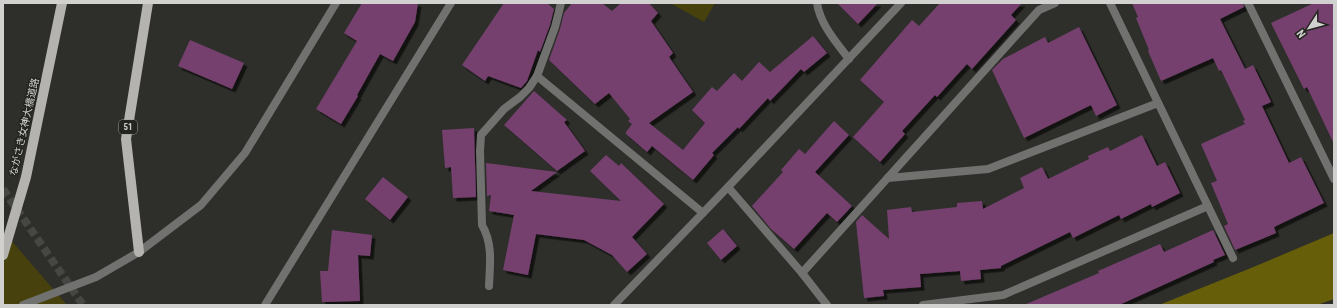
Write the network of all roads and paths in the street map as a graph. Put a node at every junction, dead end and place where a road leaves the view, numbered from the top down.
1 (62, 3) edge
2 (148, 3) edge
3 (336, 3) edge
4 (451, 3) edge
5 (561, 3) edge
6 (817, 3) edge
7 (901, 3) edge
8 (1055, 3) edge
9 (1110, 3) edge
10 (1248, 3) edge
11 (849, 58) junction
12 (537, 76) junction
13 (1158, 103) junction
14 (888, 178) junction
15 (1334, 179) edge
16 (728, 187) junction
17 (1208, 206) junction
18 (702, 213) junction
19 (139, 252) junction
20 (3, 255) edge
21 (1232, 258) dead end
22 (802, 273) junction
23 (489, 286) dead end
24 (23, 305) edge
25 (265, 305) edge
26 (614, 305) edge
27 (827, 305) edge
28 (923, 305) edge

1 - 20 main road, ながさき女神大橋道路
2 - 19 main road, 51
3 - 19 street
4 - 25 street
5 - 12 street
6 - 11 street
7 - 11 street
8 - 14 street
9 - 13 street
10 - 15 street
11 - 16 street
12 - 18 street
12 - 23 street
13 - 14 street
13 - 17 street
14 - 22 street
16 - 18 street
16 - 22 street
17 - 21 street
17 - 28 street
18 - 26 street
19 - 24 street
22 - 27 street

